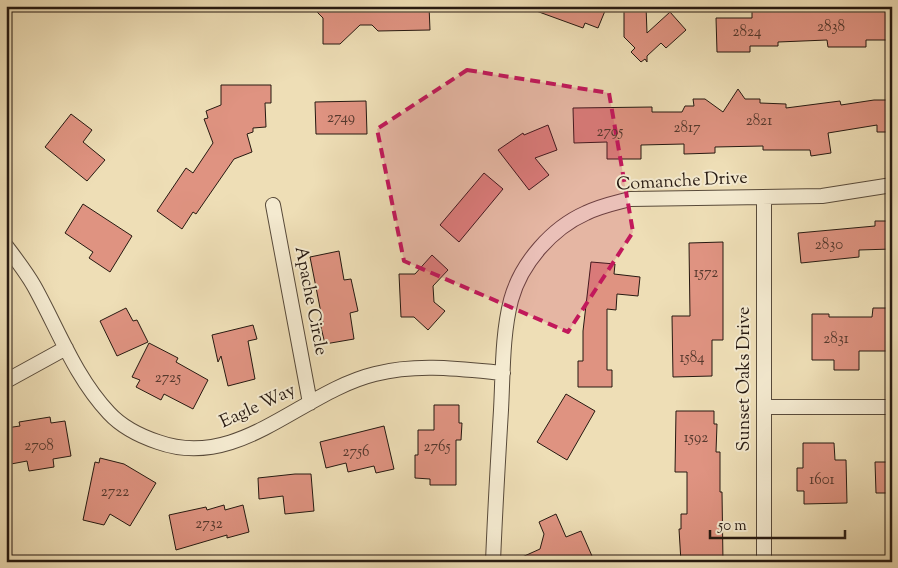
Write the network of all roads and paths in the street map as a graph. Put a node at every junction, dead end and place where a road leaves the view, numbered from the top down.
1 (892, 185) edge
2 (764, 197) junction
3 (273, 205) dead end
4 (6, 246) edge
5 (66, 348) junction
6 (503, 373) junction
7 (6, 381) edge
8 (310, 403) junction
9 (764, 407) junction
10 (892, 408) edge
11 (493, 562) edge
12 (764, 562) edge

1 - 2 street, Comanche Drive
2 - 6 street, Comanche Drive
2 - 9 street, Sunset Oaks Drive
3 - 8 street, Apache Circle
4 - 5 street, Eagle Way
5 - 7 street
5 - 8 street, Eagle Way
6 - 8 street, Eagle Way
6 - 11 street, Comanche Drive
9 - 10 street
9 - 12 street, Sunset Oaks Drive

